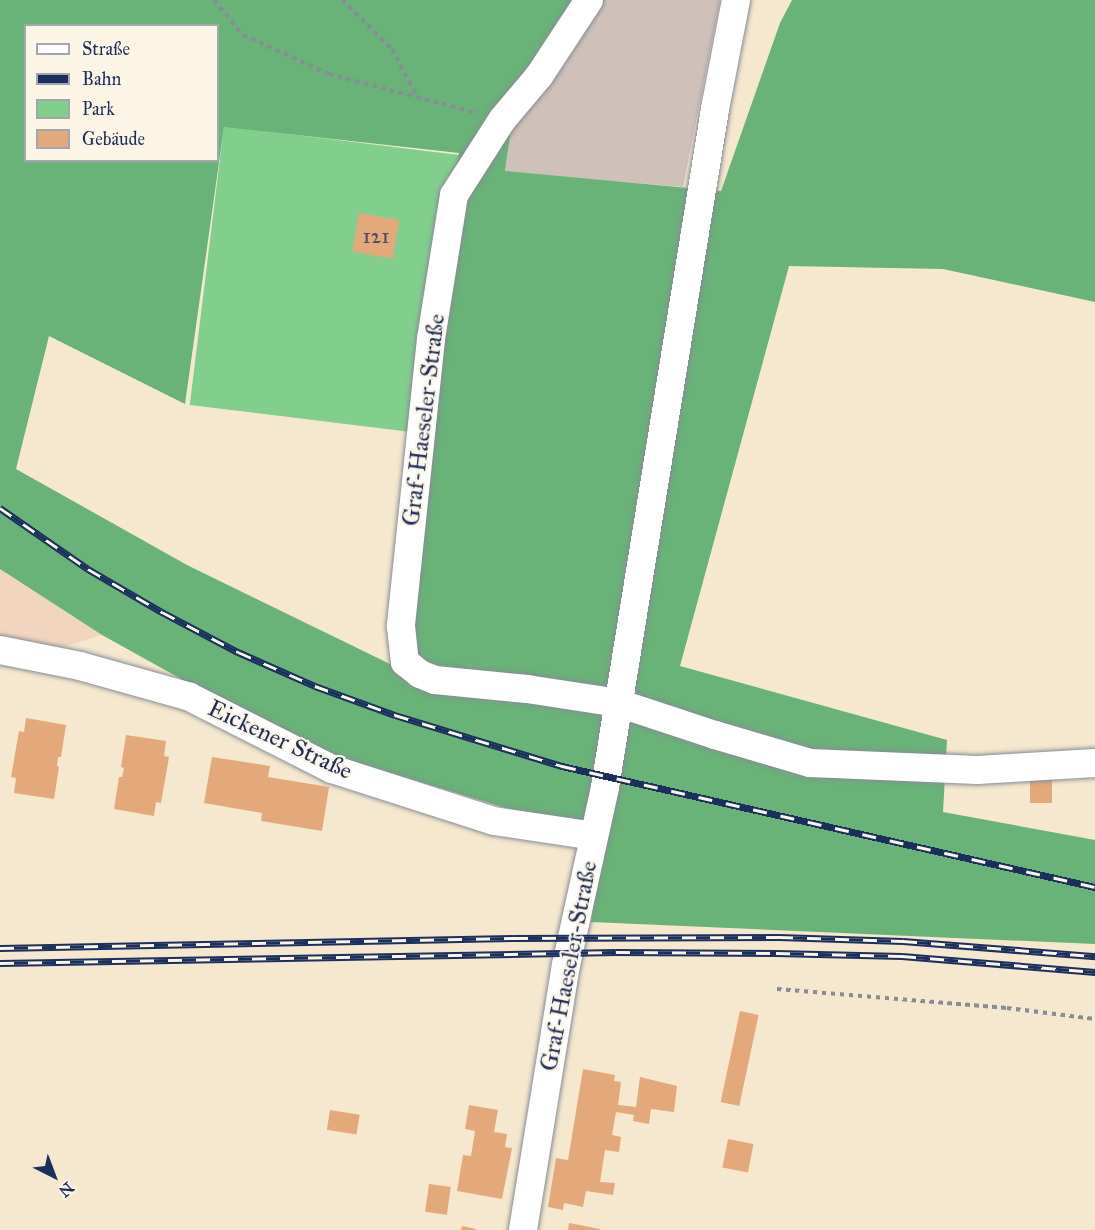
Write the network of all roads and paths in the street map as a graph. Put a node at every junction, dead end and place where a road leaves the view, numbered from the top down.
1 (214, 0) edge
2 (342, 0) edge
3 (589, 0) edge
4 (736, 0) edge
5 (416, 95) junction
6 (502, 120) junction
7 (0, 650) edge
8 (618, 703) junction
9 (1095, 763) edge
10 (594, 836) junction
11 (777, 989) dead end
12 (1095, 1019) edge
13 (523, 1230) edge

1 - 5 path
2 - 5 path
3 - 6 street, Graf-Haeseler-Straße
4 - 8 street, Graf-Haeseler-Straße
5 - 6 path
6 - 8 street, Graf-Haeseler-Straße
7 - 10 street, Eickener Straße
8 - 9 street, Graf-Haeseler-Straße
8 - 10 street, Graf-Haeseler-Straße
10 - 13 street, Graf-Haeseler-Straße
11 - 12 path

